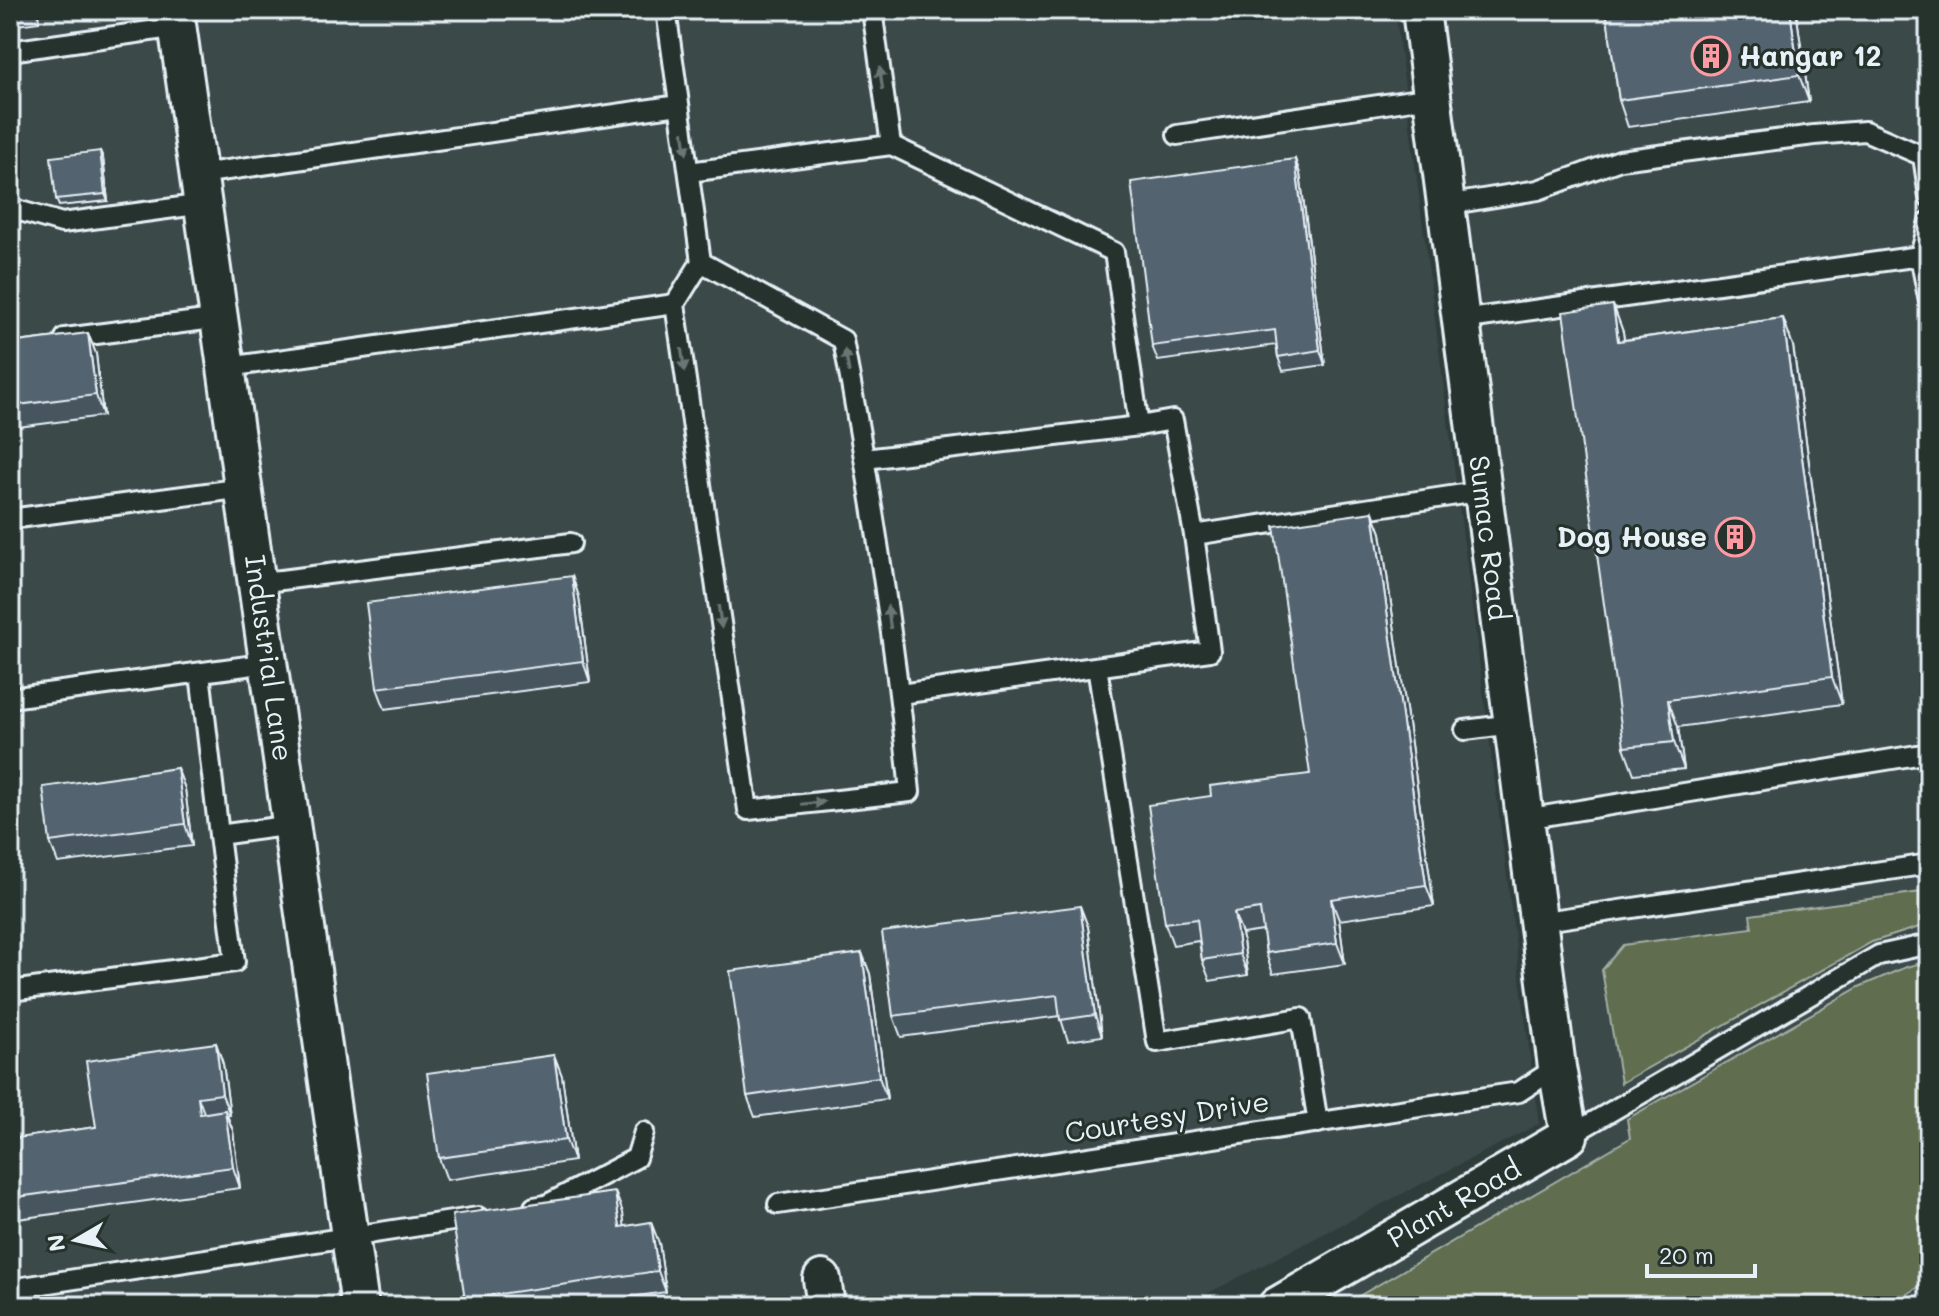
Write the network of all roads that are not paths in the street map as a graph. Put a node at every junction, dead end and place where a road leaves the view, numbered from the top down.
1 (666, 10) edge
2 (872, 10) edge
3 (1421, 10) edge
4 (177, 18) edge
5 (10, 51) edge
6 (1432, 97) junction
7 (679, 105) junction
8 (1177, 135) dead end
9 (891, 145) junction
10 (689, 172) junction
11 (202, 189) junction
12 (1929, 197) edge
13 (1446, 205) junction
14 (10, 208) edge
15 (1929, 221) edge
16 (1920, 256) junction
17 (701, 262) junction
18 (1929, 302) edge
19 (675, 304) junction
20 (221, 318) junction
21 (1461, 320) junction
22 (40, 341) edge
23 (228, 367) junction
24 (1139, 426) junction
25 (865, 459) junction
26 (244, 488) junction
27 (1483, 491) junction
28 (10, 519) edge
29 (1194, 535) junction
30 (571, 543) dead end
31 (258, 583) junction
32 (269, 663) junction
33 (1097, 667) junction
34 (200, 673) junction
35 (900, 694) junction
36 (10, 698) edge
37 (1513, 724) junction
38 (1465, 730) dead end
39 (1929, 753) edge
40 (1525, 819) junction
41 (292, 825) junction
42 (219, 835) junction
43 (1929, 864) edge
44 (1538, 922) junction
45 (1929, 944) edge
46 (10, 991) edge
47 (1557, 1067) junction
48 (1318, 1123) junction
49 (644, 1132) dead end
50 (1569, 1136) junction
51 (778, 1204) dead end
52 (350, 1239) junction
53 (10, 1289) edge
54 (360, 1306) edge
55 (1277, 1306) edge

1 - 7 lane
9 -> 2 lane
3 - 6 street, Sumac Road
4 - 5 lane
4 - 11 street, Industrial Lane
6 - 8 lane
6 - 13 street, Sumac Road
7 -> 10 lane
7 - 11 lane
9 - 10 lane
9 - 24 lane
10 - 17 lane
11 - 14 lane
11 - 20 street, Industrial Lane
12 - 13 lane
13 - 21 street, Sumac Road
15 - 16 lane
16 - 18 lane
16 - 21 lane
17 - 19 lane
25 -> 17 lane
19 - 23 lane
19 -> 35 lane
20 - 22 lane
20 - 23 street, Industrial Lane
21 - 27 street, Sumac Road
23 - 26 street, Industrial Lane
24 - 25 lane
24 - 29 lane
35 -> 25 lane
26 - 28 lane
26 - 31 street, Industrial Lane
27 - 29 lane
27 - 37 street, Sumac Road
29 - 33 lane
30 - 31 lane
31 - 32 street, Industrial Lane
32 - 34 lane
32 - 41 street, Industrial Lane
33 - 35 lane
33 - 48 lane
34 - 36 lane
34 - 42 lane
37 - 38 lane
37 - 40 street, Sumac Road
39 - 40 lane
40 - 44 street, Sumac Road
41 - 42 lane
41 - 52 street, Industrial Lane
42 - 46 lane
43 - 44 lane
44 - 47 street, Sumac Road
45 - 50 lane
47 - 48 lane, Courtesy Drive
47 - 50 street
48 - 51 lane, Courtesy Drive
49 - 52 lane
50 - 55 street, Plant Road
52 - 53 lane
52 - 54 street, Industrial Lane

